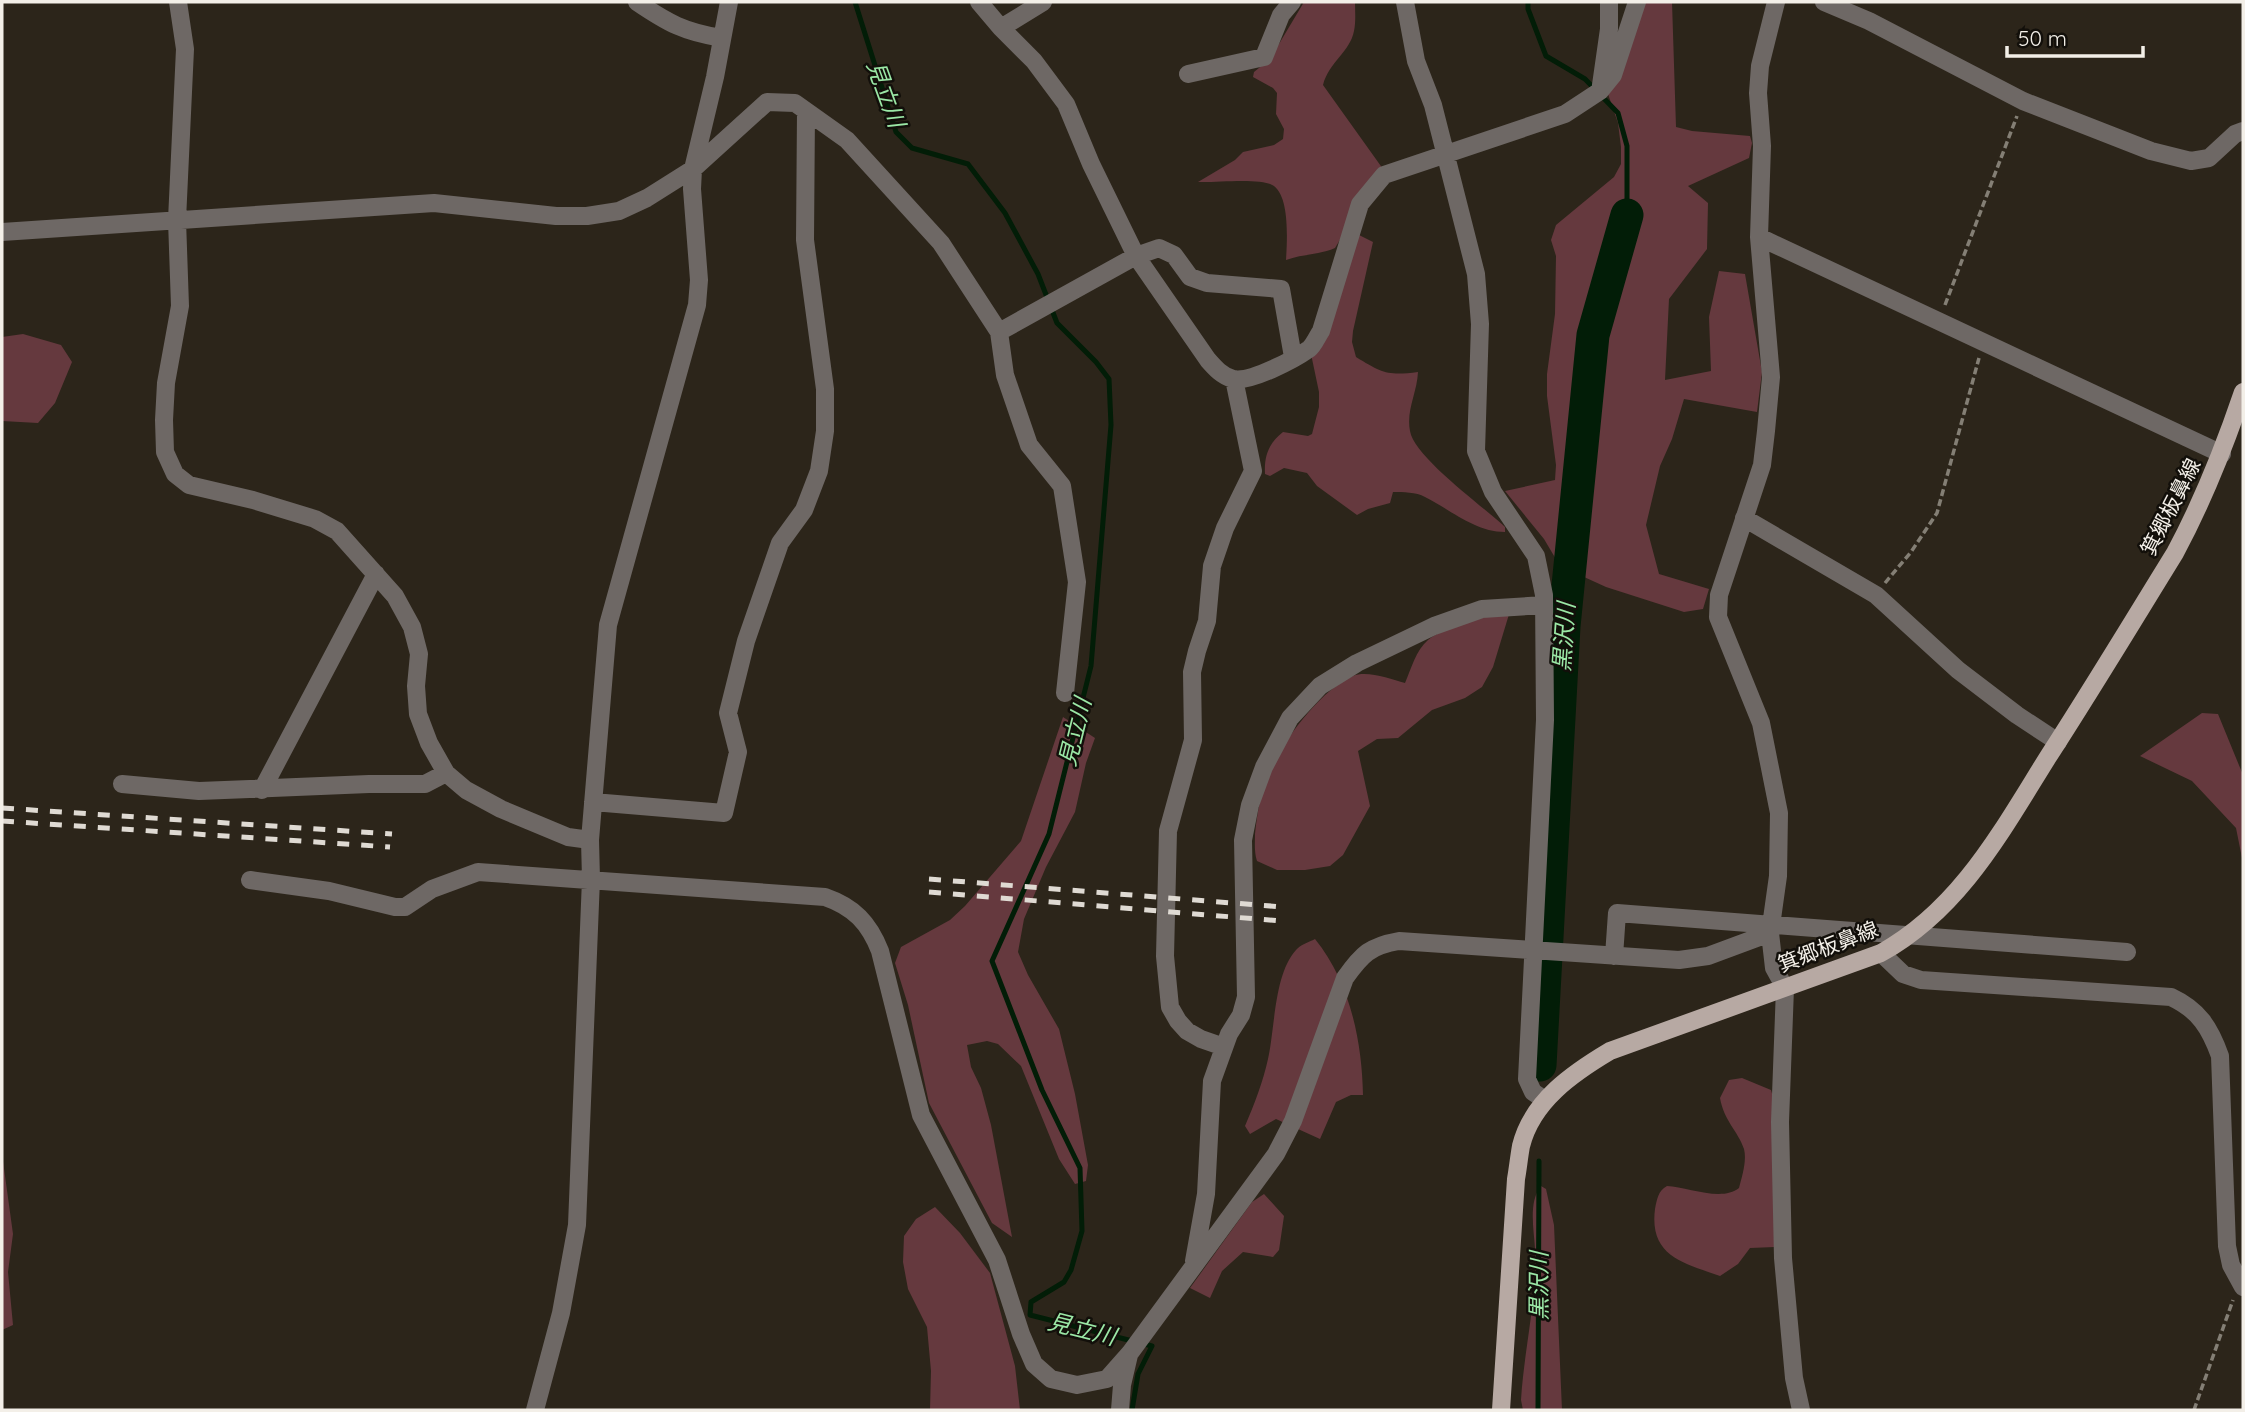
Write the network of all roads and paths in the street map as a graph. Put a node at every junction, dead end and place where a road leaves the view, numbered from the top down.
1 (178, 2) edge
2 (637, 2) edge
3 (729, 2) edge
4 (979, 2) edge
5 (1043, 2) edge
6 (1292, 2) edge
7 (1405, 2) edge
8 (1609, 2) edge
9 (1637, 2) edge
10 (1776, 2) edge
11 (1824, 2) edge
12 (1001, 28) junction
13 (722, 38) junction
14 (1188, 75) dead end
15 (1600, 91) junction
16 (2023, 101) junction
17 (806, 111) junction
18 (2243, 131) edge
19 (1446, 156) junction
20 (693, 169) junction
21 (177, 220) junction
22 (2, 232) edge
23 (1759, 237) junction
24 (1136, 256) junction
25 (1939, 321) junction
26 (999, 332) junction
27 (1983, 342) junction
28 (1293, 357) junction
29 (1234, 379) junction
30 (2243, 392) edge
31 (2222, 454) junction
32 (1744, 518) junction
33 (376, 574) junction
34 (1876, 594) junction
35 (1544, 605) junction
36 (1065, 693) dead end
37 (2058, 742) junction
38 (446, 773) junction
39 (122, 784) dead end
40 (261, 790) junction
41 (593, 802) junction
42 (590, 840) junction
43 (591, 879) junction
44 (250, 880) dead end
45 (1770, 930) junction
46 (1911, 936) junction
47 (1533, 951) junction
48 (2127, 952) dead end
49 (1881, 953) junction
50 (1614, 956) junction
51 (1785, 988) junction
52 (1224, 1047) junction
53 (1545, 1100) junction
54 (1192, 1269) junction
55 (2241, 1284) edge
56 (1130, 1353) junction
57 (535, 1410) edge
58 (1121, 1410) edge
59 (1501, 1410) edge
60 (1801, 1410) edge
61 (2194, 1410) edge

1 - 21 street
2 - 13 street
3 - 13 street
4 - 12 street
5 - 12 street
6 - 14 street
7 - 19 street
8 - 15 street
9 - 15 street
10 - 23 street
11 - 16 street
12 - 24 street
13 - 20 street
15 - 19 street
16 - 18 street
16 - 25 path
17 - 20 street
17 - 26 street
17 - 41 street
19 - 28 street
19 - 35 street
20 - 21 street
20 - 41 street
21 - 22 street
21 - 33 street
23 - 25 street
23 - 32 street
24 - 26 street
24 - 28 street
24 - 29 street
25 - 27 street
26 - 36 street
27 - 31 street
27 - 34 path
28 - 29 street
29 - 52 street
30 - 31 main road, 箕郷板鼻線
31 - 37 main road, 箕郷板鼻線
32 - 34 street
32 - 45 street
33 - 38 street
33 - 40 street
34 - 37 street
35 - 47 street
35 - 52 street
37 - 46 main road, 箕郷板鼻線
38 - 40 street
38 - 42 street
39 - 40 street
41 - 42 street
42 - 43 street
43 - 44 street
43 - 56 street
43 - 57 street
45 - 46 street
45 - 50 street
45 - 50 street
45 - 51 street
46 - 48 street
46 - 49 main road, 箕郷板鼻線
47 - 50 street
47 - 53 street
47 - 54 street
49 - 51 main road, 箕郷板鼻線
49 - 55 street
51 - 53 main road, 箕郷板鼻線
51 - 60 street
52 - 54 street
53 - 59 main road, 箕郷板鼻線
54 - 56 street
55 - 61 path
56 - 58 street

